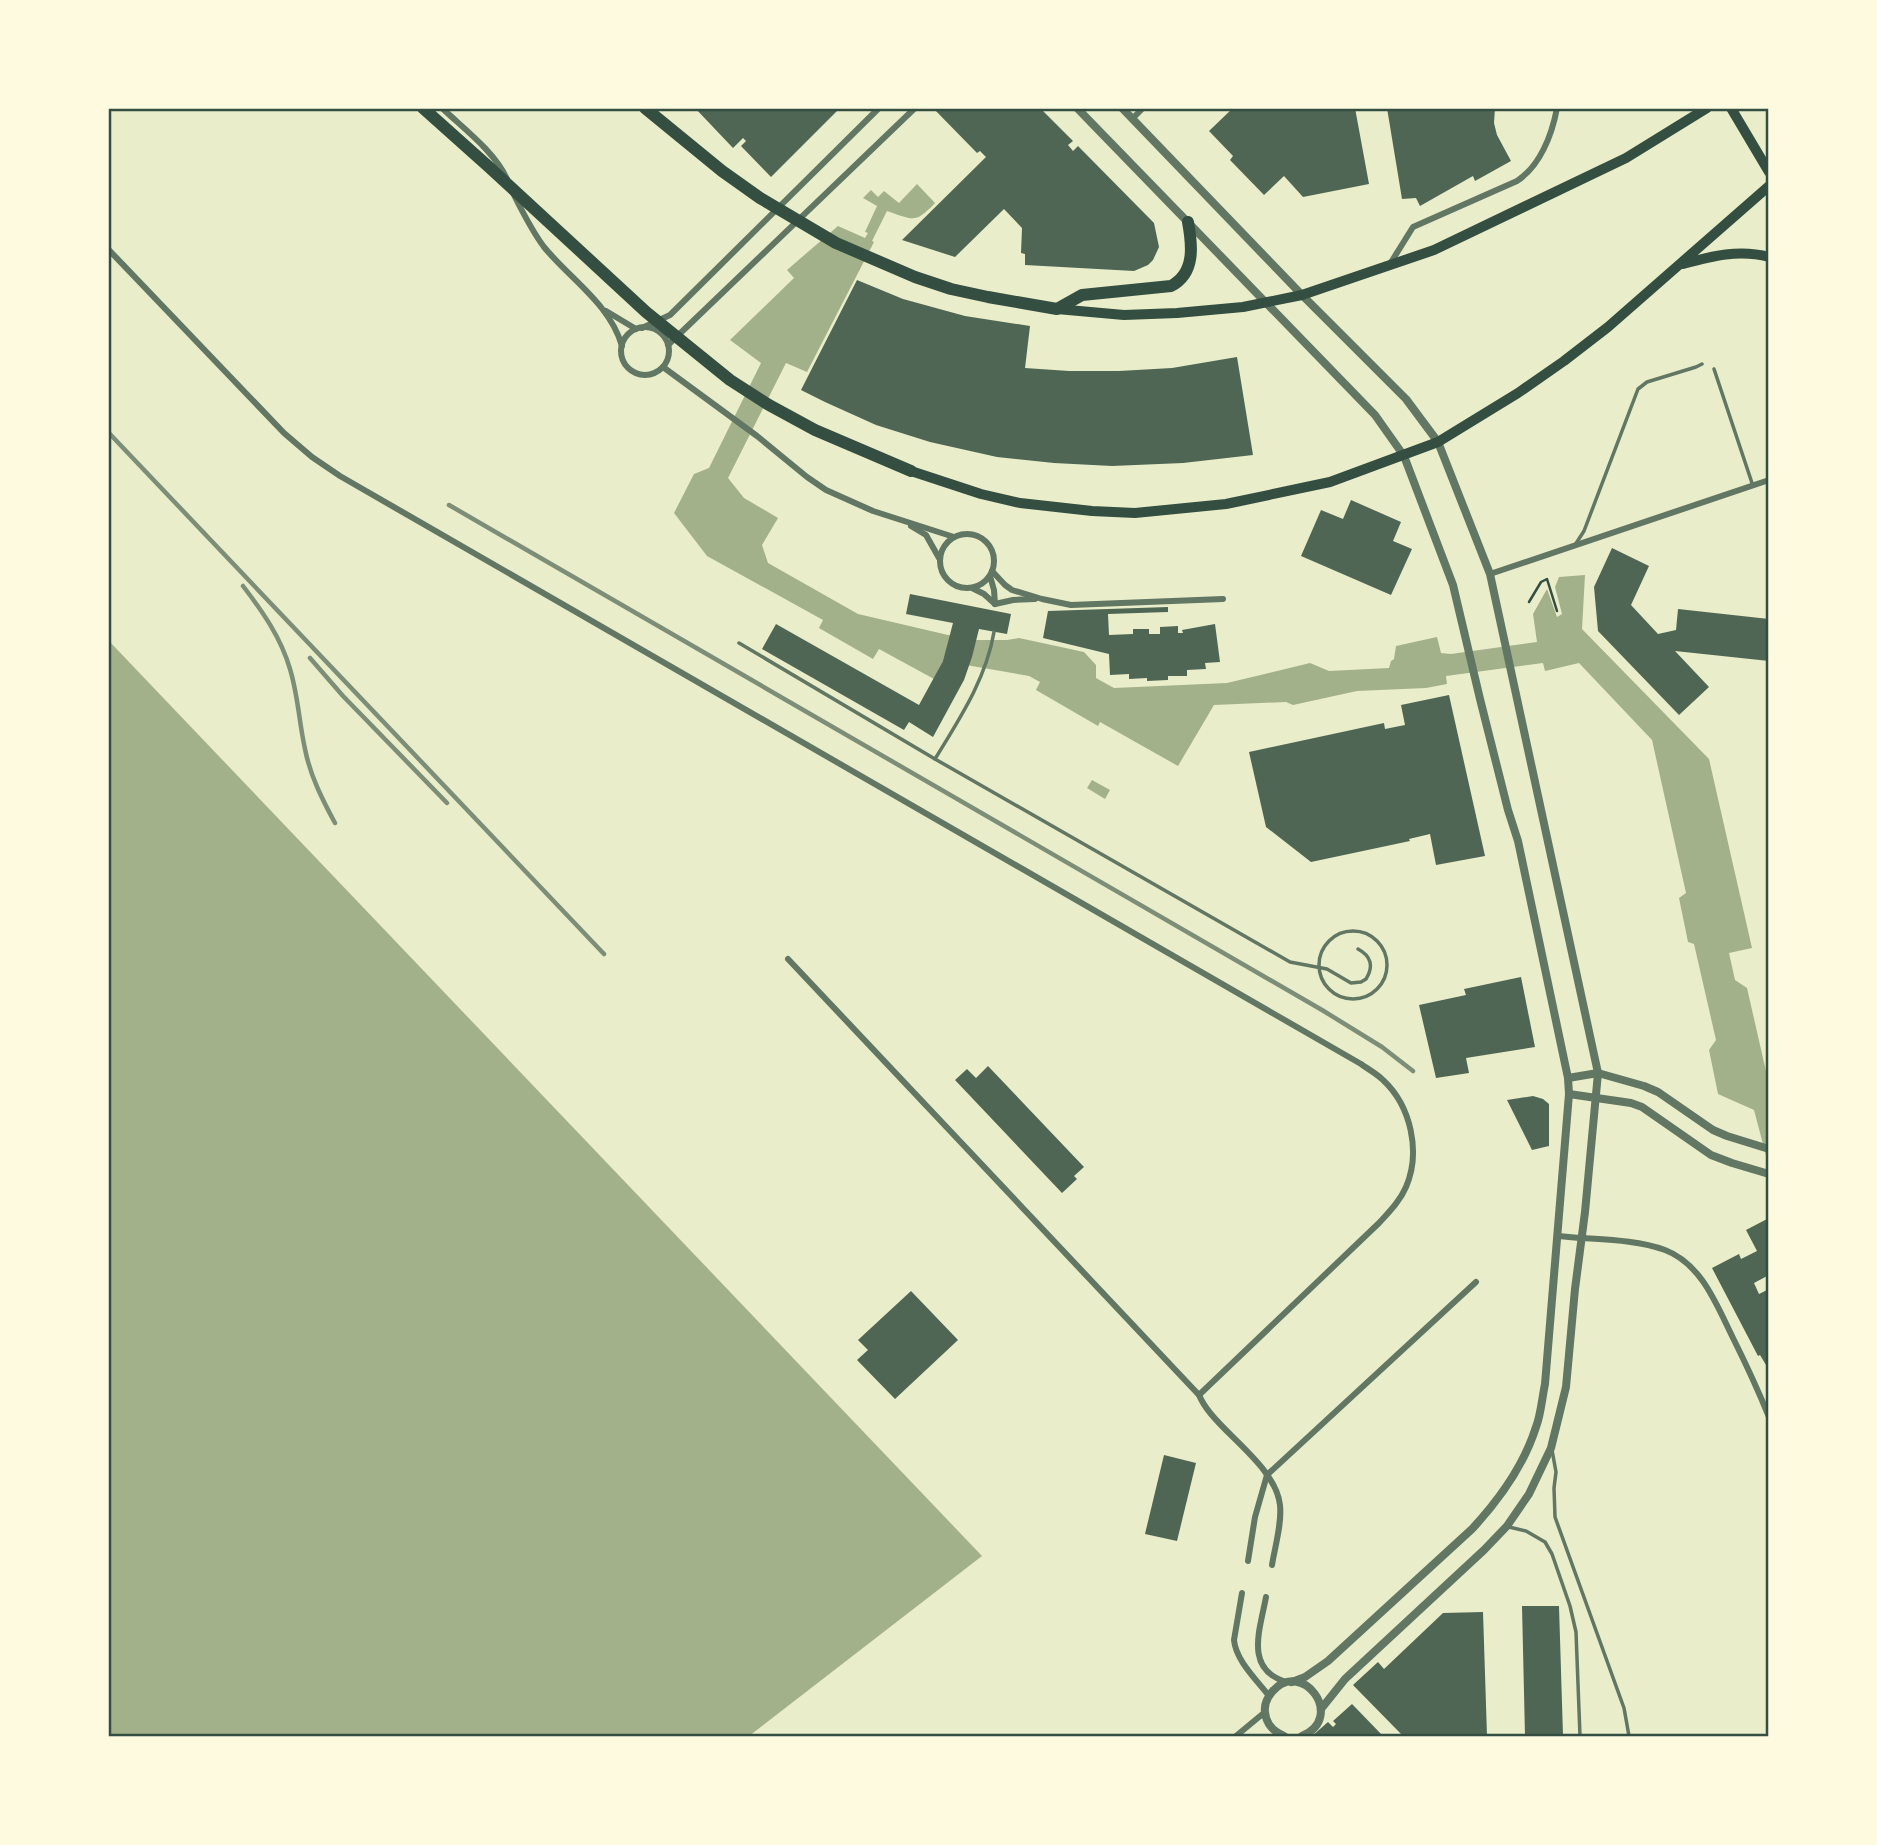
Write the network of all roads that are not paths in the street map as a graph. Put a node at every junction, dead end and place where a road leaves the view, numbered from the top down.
1 (422, 108) edge
2 (645, 108) edge
3 (879, 108) edge
4 (915, 108) edge
5 (1077, 108) edge
6 (1122, 108) edge
7 (1143, 108) edge
8 (1557, 108) edge
9 (1707, 108) edge
10 (1731, 108) edge
11 (443, 109) edge
12 (1132, 119) junction
13 (1769, 172) edge
14 (1769, 186) edge
15 (1188, 222) junction
16 (108, 249) edge
17 (1769, 257) edge
18 (1679, 265) junction
19 (1388, 267) junction
20 (1302, 295) junction
21 (1265, 304) junction
22 (1052, 308) junction
23 (604, 310) junction
24 (639, 329) junction
25 (668, 345) junction
26 (622, 346) junction
27 (1702, 364) dead end
28 (663, 366) junction
29 (1714, 369) dead end
30 (1438, 442) junction
31 (1404, 456) junction
32 (911, 471) joint
33 (1769, 480) edge
34 (1753, 486) junction
35 (897, 519) junction
36 (954, 537) junction
37 (1574, 546) junction
38 (939, 558) junction
39 (991, 573) junction
40 (1490, 574) junction
41 (972, 588) junction
42 (1042, 599) junction
43 (1223, 599) dead end
44 (996, 608) junction
45 (994, 634) dead end
46 (739, 643) dead end
47 (936, 759) junction
48 (1358, 949) dead end
49 (788, 959) dead end
50 (1318, 967) junction
51 (1598, 1073) junction
52 (1568, 1078) junction
53 (1569, 1094) junction
54 (1595, 1098) junction
55 (1769, 1149) edge
56 (1764, 1173) edge
57 (1558, 1236) junction
58 (1583, 1239) junction
59 (1476, 1282) dead end
60 (1199, 1395) junction
61 (1769, 1418) edge
62 (1552, 1448) junction
63 (1267, 1475) junction
64 (1507, 1526) junction
65 (1248, 1561) dead end
66 (1272, 1565) dead end
67 (1242, 1593) dead end
68 (1266, 1597) dead end
69 (1290, 1682) junction
70 (1269, 1696) junction
71 (1321, 1709) junction
72 (1265, 1712) junction
73 (1236, 1737) edge
74 (1284, 1737) edge
75 (1302, 1737) edge
76 (1580, 1737) edge
77 (1629, 1737) edge

1 - 32 highway
2 - 22 highway
3 - 24 street
4 - 25 street
5 - 15 street
6 - 12 street
7 - 12 street
8 - 19 street
9 - 19 main road
10 - 13 main road
11 - 23 street
12 - 20 street
14 - 18 main road
15 - 21 street
15 - 22 highway
16 - 60 street
17 - 18 main road
18 - 30 main road
19 - 20 main road
20 - 21 main road
20 - 30 street
21 - 22 main road
21 - 31 street
23 - 24 street
23 - 26 street
24 - 25 street
24 - 26 street
25 - 28 street
26 - 28 street
27 - 37 lane
28 - 35 street
29 - 34 lane
30 - 31 main road
30 - 40 street
31 - 32 main road
31 - 52 street
33 - 34 street
34 - 37 street
35 - 36 street
35 - 38 street
36 - 38 street
36 - 39 street
37 - 40 street
38 - 41 street
39 - 41 street
39 - 42 street
39 - 44 street
40 - 51 street
41 - 44 street
42 - 43 street
42 - 44 street
45 - 47 lane
46 - 47 lane
47 - 50 lane
48 - 50 lane
49 - 60 street
50 - 50 lane
51 - 52 street
51 - 54 street
51 - 55 street
52 - 53 street
53 - 54 street
53 - 57 street
54 - 56 street
54 - 58 street
57 - 58 street
57 - 69 street
58 - 61 street
58 - 62 street
59 - 63 street
60 - 63 street
62 - 64 street
62 - 77 lane
63 - 65 street
63 - 66 street
64 - 71 street
64 - 76 lane
67 - 70 street
68 - 69 street
69 - 70 street
69 - 71 street
70 - 72 street
71 - 75 street
72 - 73 street
72 - 74 street

